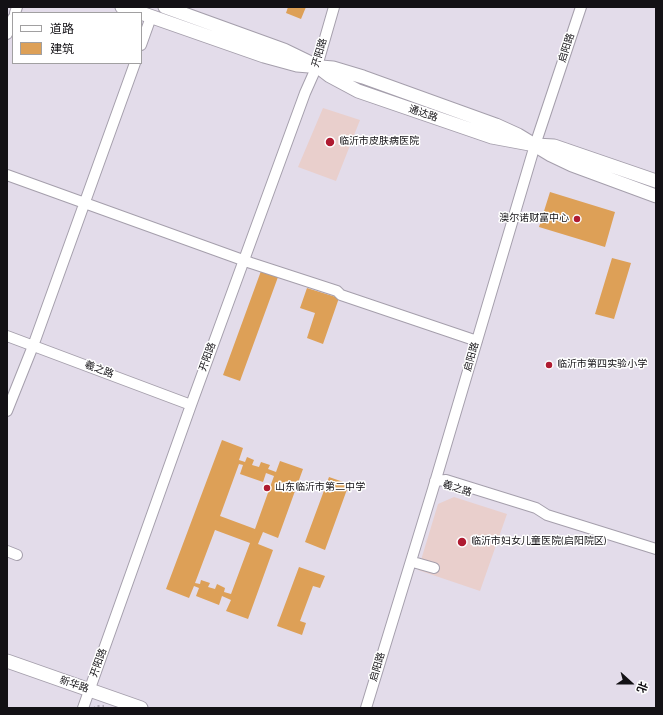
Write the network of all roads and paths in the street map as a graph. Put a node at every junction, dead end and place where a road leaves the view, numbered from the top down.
1 (122, 7) edge
2 (165, 7) edge
3 (334, 7) edge
4 (581, 7) edge
5 (138, 12) edge
6 (144, 14) edge
7 (12, 21) edge
8 (7, 34) edge
9 (142, 35) edge
10 (135, 64) edge
11 (316, 66) junction
12 (535, 145) junction
13 (7, 175) edge
14 (655, 178) edge
15 (656, 196) edge
16 (84, 203) junction
17 (244, 260) junction
18 (7, 336) edge
19 (476, 341) junction
20 (33, 346) junction
21 (191, 405) junction
22 (7, 411) edge
23 (435, 481) junction
24 (656, 549) edge
25 (411, 564) junction
26 (434, 568) dead end
27 (7, 662) edge
28 (89, 690) junction
29 (108, 706) dead end
30 (83, 708) edge
31 (93, 708) edge
32 (141, 708) edge
33 (366, 708) edge

1 - 5 main road
2 - 11 main road, 通达路
3 - 11 street, 开阳路
4 - 12 street, 启阳路
6 - 9 street
6 - 11 main road
7 - 8 street
10 - 16 street
11 - 12 main road, 通达路
11 - 17 street, 开阳路
12 - 14 main road, 通达路
12 - 15 main road, 通达路
12 - 19 street, 启阳路
13 - 16 street
16 - 17 street
16 - 20 street
17 - 19 street
17 - 21 street, 开阳路
18 - 20 street, 羲之路
19 - 23 street, 启阳路
20 - 21 street, 羲之路
20 - 22 street
21 - 28 street, 开阳路
23 - 24 street, 羲之路
23 - 25 street, 启阳路
25 - 26 street
25 - 33 street, 启阳路
27 - 28 main road, 新华路
28 - 30 street, 开阳路
28 - 32 main road, 新华路
29 - 31 path

